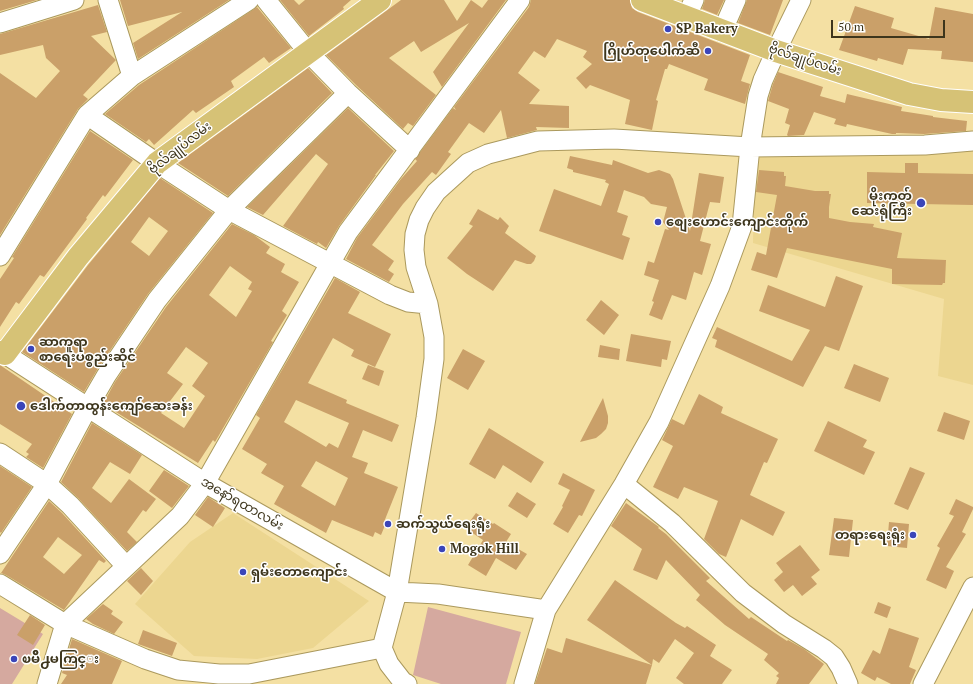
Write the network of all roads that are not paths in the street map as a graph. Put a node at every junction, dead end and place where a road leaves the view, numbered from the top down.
1 (74, 0) edge
2 (108, 0) edge
3 (249, 0) edge
4 (266, 0) edge
5 (380, 0) edge
6 (520, 0) edge
7 (642, 0) edge
8 (736, 0) edge
9 (801, 0) edge
10 (690, 9) edge
11 (0, 22) edge
12 (722, 32) junction
13 (776, 51) junction
14 (308, 52) junction
15 (132, 76) junction
16 (348, 93) junction
17 (973, 102) edge
18 (87, 115) junction
19 (973, 141) edge
20 (750, 147) junction
21 (410, 150) junction
22 (156, 163) junction
23 (229, 210) junction
24 (1, 253) edge
25 (329, 264) junction
26 (428, 304) junction
27 (2, 353) edge
28 (88, 407) junction
29 (0, 453) edge
30 (205, 483) junction
31 (47, 484) junction
32 (624, 484) junction
33 (0, 554) edge
34 (126, 566) junction
35 (0, 584) edge
36 (973, 587) edge
37 (397, 592) junction
38 (546, 610) junction
39 (66, 624) junction
40 (382, 648) junction
41 (47, 684) edge
42 (407, 684) edge
43 (524, 684) edge
44 (848, 684) edge
45 (923, 684) edge

1 - 11 street
2 - 15 street
3 - 15 street
4 - 14 street
5 - 14 main road, ဗိုလ်‌ချုပ်‌လမ်း
6 - 21 street
7 - 10 main road, ဗိုလ်‌ချုပ်‌လမ်း
8 - 12 street
9 - 13 street
10 - 12 main road, ဗိုလ်‌ချုပ်‌လမ်း
12 - 13 main road, ဗိုလ်‌ချုပ်‌လမ်း
13 - 17 main road, ဗိုလ်‌ချုပ်‌လမ်း
13 - 20 street
14 - 16 street
14 - 22 main road, ဗိုလ်‌ချုပ်‌လမ်း
15 - 18 street
16 - 21 street
16 - 23 street
18 - 22 street
18 - 24 street
19 - 20 street
20 - 26 street
20 - 32 street
21 - 25 street
22 - 23 street
22 - 27 main road, ဗိုလ်‌ချုပ်‌လမ်း
23 - 25 street
23 - 28 street
25 - 26 street
25 - 30 street
26 - 37 street
27 - 28 street, အ‌နော်‌ရထာလမ်း
28 - 30 street, အ‌နော်‌ရထာလမ်း
28 - 31 street
29 - 31 street
30 - 34 street
30 - 37 street, အ‌နော်‌ရထာလမ်း
31 - 33 street
31 - 34 street
32 - 38 street
32 - 44 street
34 - 39 street
35 - 39 street
36 - 45 street
37 - 38 street
37 - 40 street
38 - 43 street
39 - 40 street
39 - 41 street
40 - 42 street

